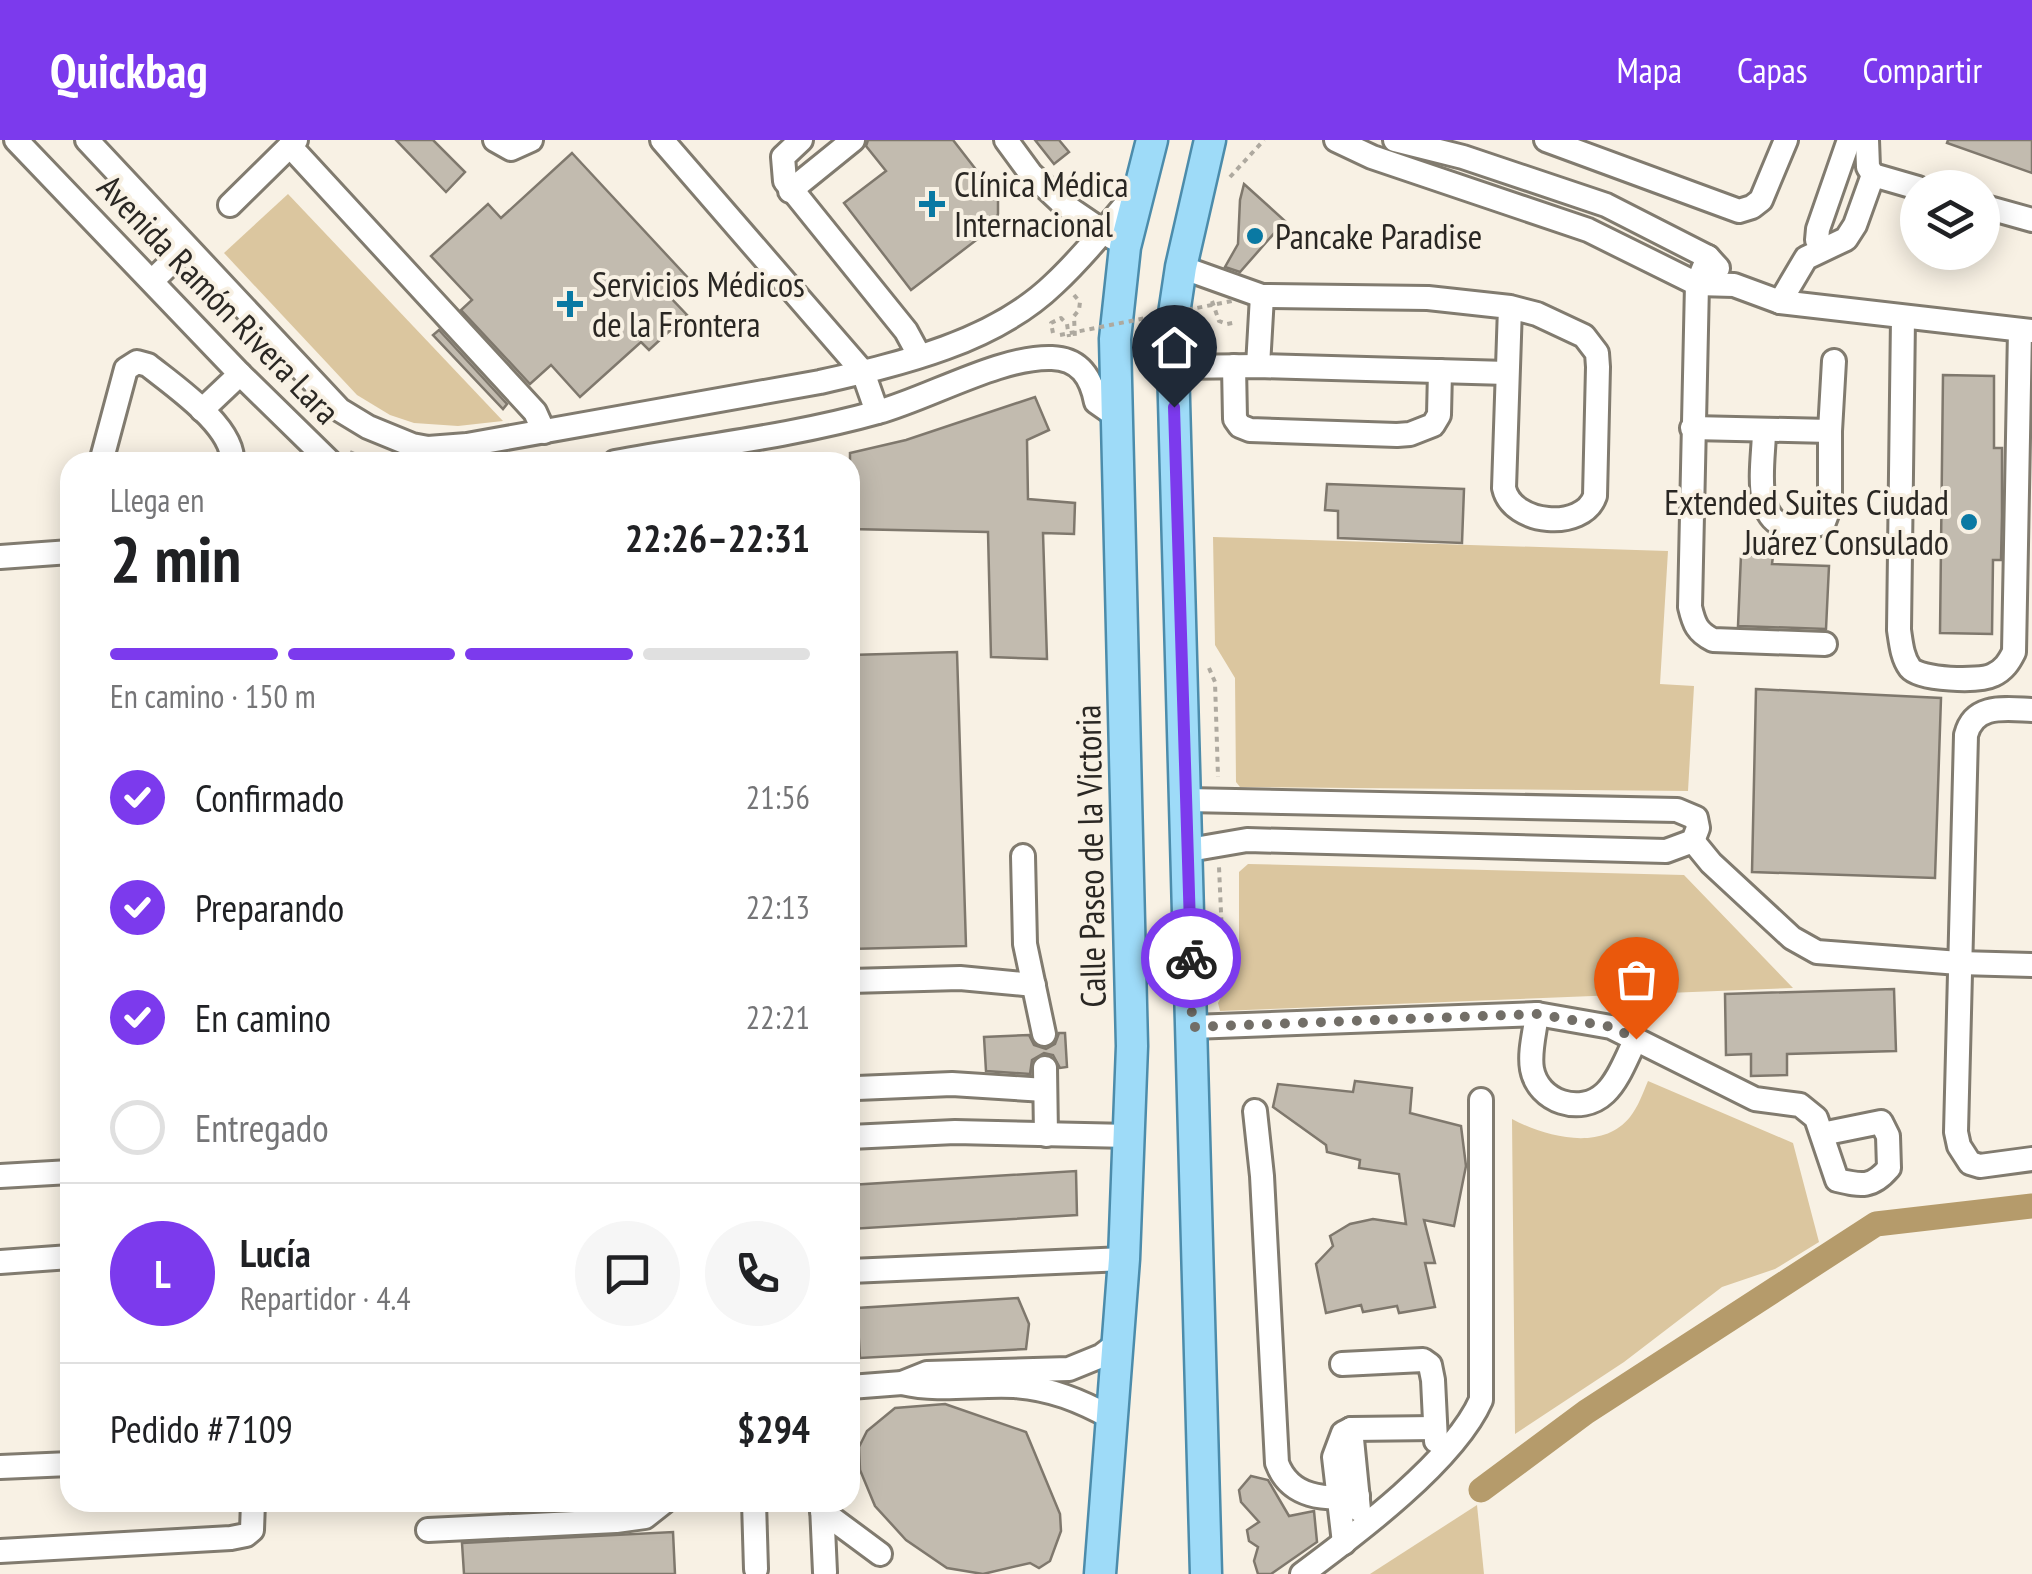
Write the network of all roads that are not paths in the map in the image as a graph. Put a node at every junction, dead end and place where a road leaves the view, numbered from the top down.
1 (16, 140) edge
2 (87, 140) edge
3 (495, 140) edge
4 (532, 140) edge
5 (662, 140) edge
6 (801, 140) edge
7 (853, 140) edge
8 (1006, 140) edge
9 (1152, 140) edge
10 (1336, 140) edge
11 (1395, 140) edge
12 (1546, 140) edge
13 (1786, 140) edge
14 (1850, 140) edge
15 (1866, 140) edge
16 (1213, 142) edge
17 (293, 143) edge
18 (1873, 175) junction
19 (1900, 183) edge
20 (790, 191) junction
21 (230, 205) dead end
22 (2000, 211) edge
23 (2032, 220) edge
24 (1114, 238) junction
25 (186, 248) junction
26 (1822, 248) junction
27 (1708, 257) junction
28 (1181, 267) junction
29 (153, 280) junction
30 (1696, 284) junction
31 (1734, 286) junction
32 (1262, 296) junction
33 (1780, 302) junction
34 (1510, 306) junction
35 (1903, 318) junction
36 (2026, 330) edge
37 (919, 356) junction
38 (1834, 361) dead end
39 (1234, 366) junction
40 (1258, 366) junction
41 (1173, 367) junction
42 (1440, 371) junction
43 (863, 372) junction
44 (1507, 372) junction
45 (240, 374) junction
46 (202, 410) junction
47 (877, 412) junction
48 (1116, 416) junction
49 (1692, 428) junction
50 (1764, 431) junction
51 (1830, 431) junction
52 (544, 432) junction
53 (103, 452) edge
54 (231, 452) edge
55 (313, 452) edge
56 (422, 452) edge
57 (441, 452) edge
58 (667, 452) edge
59 (60, 553) edge
60 (0, 557) edge
61 (1825, 644) dead end
62 (2032, 710) edge
63 (1187, 800) junction
64 (1438, 805) junction
65 (1692, 841) junction
66 (1438, 845) junction
67 (1188, 850) junction
68 (1023, 856) dead end
69 (1958, 963) junction
70 (2032, 965) edge
71 (860, 981) edge
72 (1034, 985) junction
73 (1537, 1014) junction
74 (1192, 1027) junction
75 (1044, 1034) dead end
76 (1636, 1039) junction
77 (860, 1088) edge
78 (1480, 1100) dead end
79 (1255, 1112) dead end
80 (1046, 1134) junction
81 (1822, 1134) dead end
82 (1130, 1136) junction
83 (860, 1137) edge
84 (2032, 1159) edge
85 (60, 1173) edge
86 (0, 1176) edge
87 (60, 1259) edge
88 (1124, 1259) junction
89 (0, 1262) edge
90 (860, 1272) edge
91 (1118, 1343) junction
92 (1342, 1364) dead end
93 (1012, 1379) junction
94 (860, 1385) edge
95 (1112, 1418) junction
96 (1435, 1428) junction
97 (1436, 1460) junction
98 (60, 1464) edge
99 (0, 1467) edge
100 (1348, 1497) junction
101 (253, 1512) edge
102 (651, 1512) edge
103 (754, 1512) edge
104 (822, 1512) edge
105 (828, 1512) edge
106 (428, 1530) dead end
107 (1352, 1535) junction
108 (0, 1551) edge
109 (880, 1554) dead end
110 (756, 1569) dead end
111 (825, 1572) edge
112 (1100, 1574) edge
113 (1206, 1574) edge
114 (1302, 1574) edge

1 - 29 street, Avenida Ramón Rivera Lara
2 - 25 street, Avenida Ramón Rivera Lara
3 - 4 street
5 - 43 street
6 - 20 street
7 - 20 street
8 - 24 street
9 - 24 main road, Calle Paseo de la Victoria
10 - 30 street
11 - 27 street
12 - 13 street
14 - 26 street
15 - 18 street
16 - 28 main road
17 - 21 street
17 - 52 street
18 - 19 street
18 - 26 street
20 - 37 street
22 - 23 street
24 - 37 street, Avenida Ramón Rivera Lara
24 - 48 main road, Calle Paseo de la Victoria
25 - 29 street
25 - 56 street, Avenida Ramón Rivera Lara
26 - 33 street
27 - 30 street
27 - 31 street
28 - 32 street
28 - 41 main road
29 - 45 street, Avenida Ramón Rivera Lara
30 - 31 street
30 - 49 street
31 - 33 street
32 - 34 street
32 - 40 street
33 - 35 street
34 - 44 street
34 - 44 street
35 - 36 street
35 - 36 street
37 - 43 street, Avenida Ramón Rivera Lara
38 - 51 street
39 - 40 street
39 - 41 street
39 - 42 street
40 - 42 street
41 - 63 main road
42 - 44 street
43 - 47 street
43 - 52 street, Avenida Ramón Rivera Lara
45 - 46 street
45 - 55 street, Avenida Ramón Rivera Lara
46 - 53 street
46 - 54 street
47 - 48 street
47 - 58 street
48 - 82 main road, Calle Paseo de la Victoria
49 - 50 street
49 - 61 street
50 - 51 street
50 - 51 street
52 - 57 street, Avenida Ramón Rivera Lara
59 - 60 street
62 - 69 street
63 - 64 street
63 - 67 main road
64 - 65 street
64 - 66 street
65 - 66 street
65 - 69 street
66 - 67 street
67 - 74 main road
68 - 72 street
69 - 70 street
69 - 84 street
71 - 72 street
72 - 75 street
73 - 74 street
73 - 76 street
73 - 76 street
74 - 113 main road
76 - 81 street
77 - 80 street
78 - 97 street
79 - 100 street
80 - 82 street
80 - 83 street
82 - 88 main road, Calle Paseo de la Victoria
85 - 86 street
87 - 89 street
88 - 90 street
88 - 91 main road, Calle Paseo de la Victoria
91 - 93 street
91 - 95 main road, Calle Paseo de la Victoria
92 - 96 street
93 - 94 street
93 - 95 street
95 - 112 main road, Calle Paseo de la Victoria
96 - 97 street
96 - 100 street
97 - 107 street
98 - 99 street
100 - 107 street
101 - 108 street
102 - 106 street
103 - 110 street
104 - 111 street
105 - 109 street
107 - 114 street

